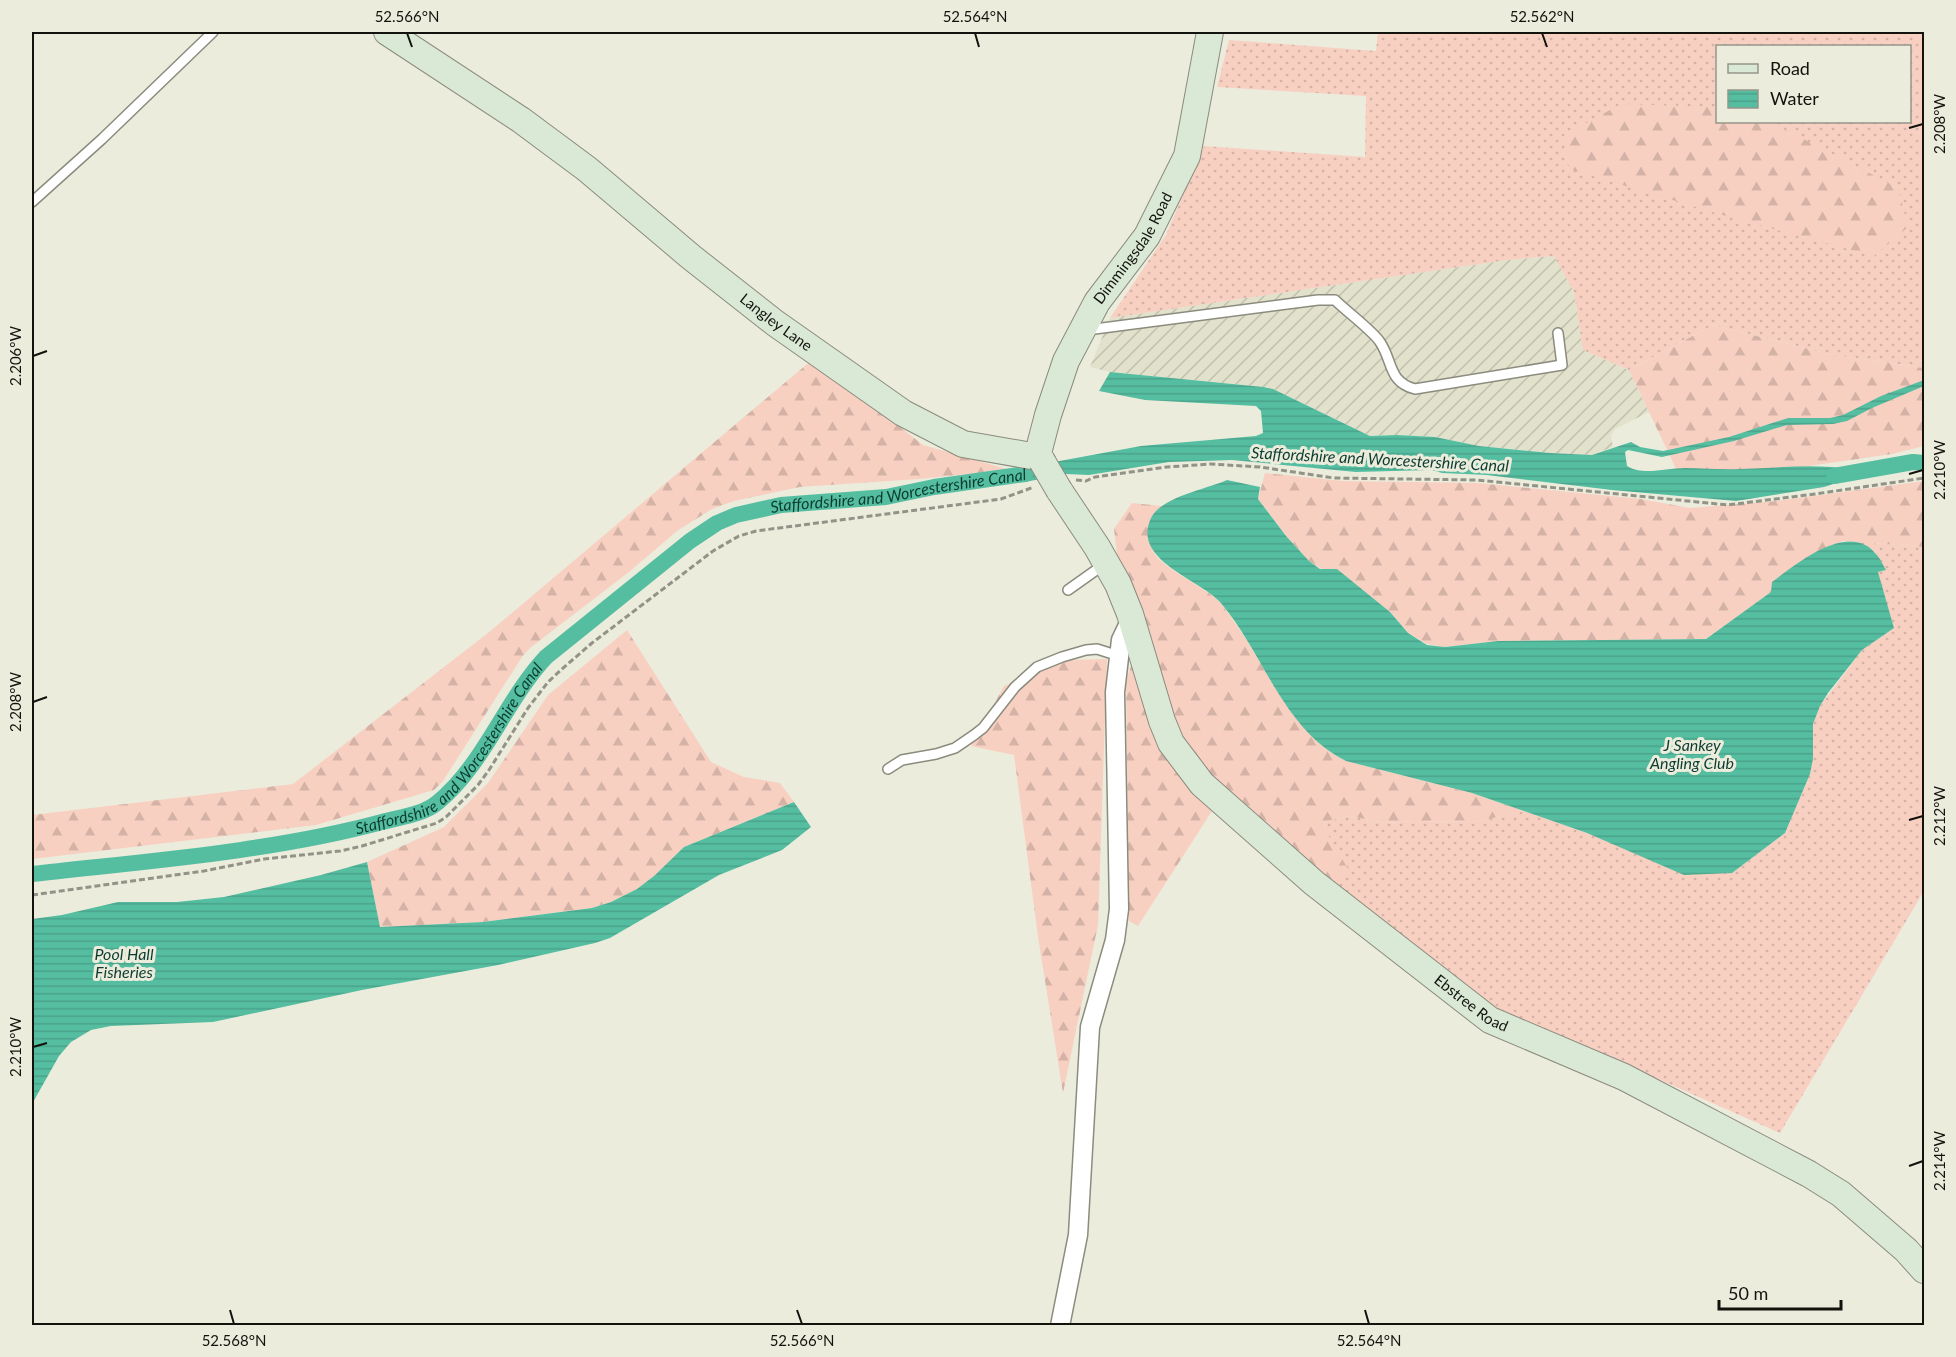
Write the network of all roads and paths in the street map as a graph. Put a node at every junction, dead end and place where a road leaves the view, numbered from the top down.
1 (213, 32) edge
2 (387, 32) edge
3 (1210, 32) edge
4 (32, 202) edge
5 (1082, 331) junction
6 (1558, 333) dead end
7 (1049, 475) junction
8 (1924, 478) edge
9 (1106, 563) junction
10 (1068, 590) dead end
11 (1131, 619) junction
12 (1119, 656) junction
13 (888, 769) dead end
14 (32, 895) edge
15 (1924, 1270) edge
16 (1060, 1326) edge

1 - 4 lane
2 - 7 street, Langley Lane
3 - 5 street, Dimmingsdale Road
5 - 6 lane
5 - 7 street, Dimmingsdale Road
7 - 8 path
7 - 9 street
7 - 14 path
9 - 10 lane
9 - 11 street
11 - 12 street
11 - 15 street, Ebstree Road
12 - 13 lane
12 - 16 street

